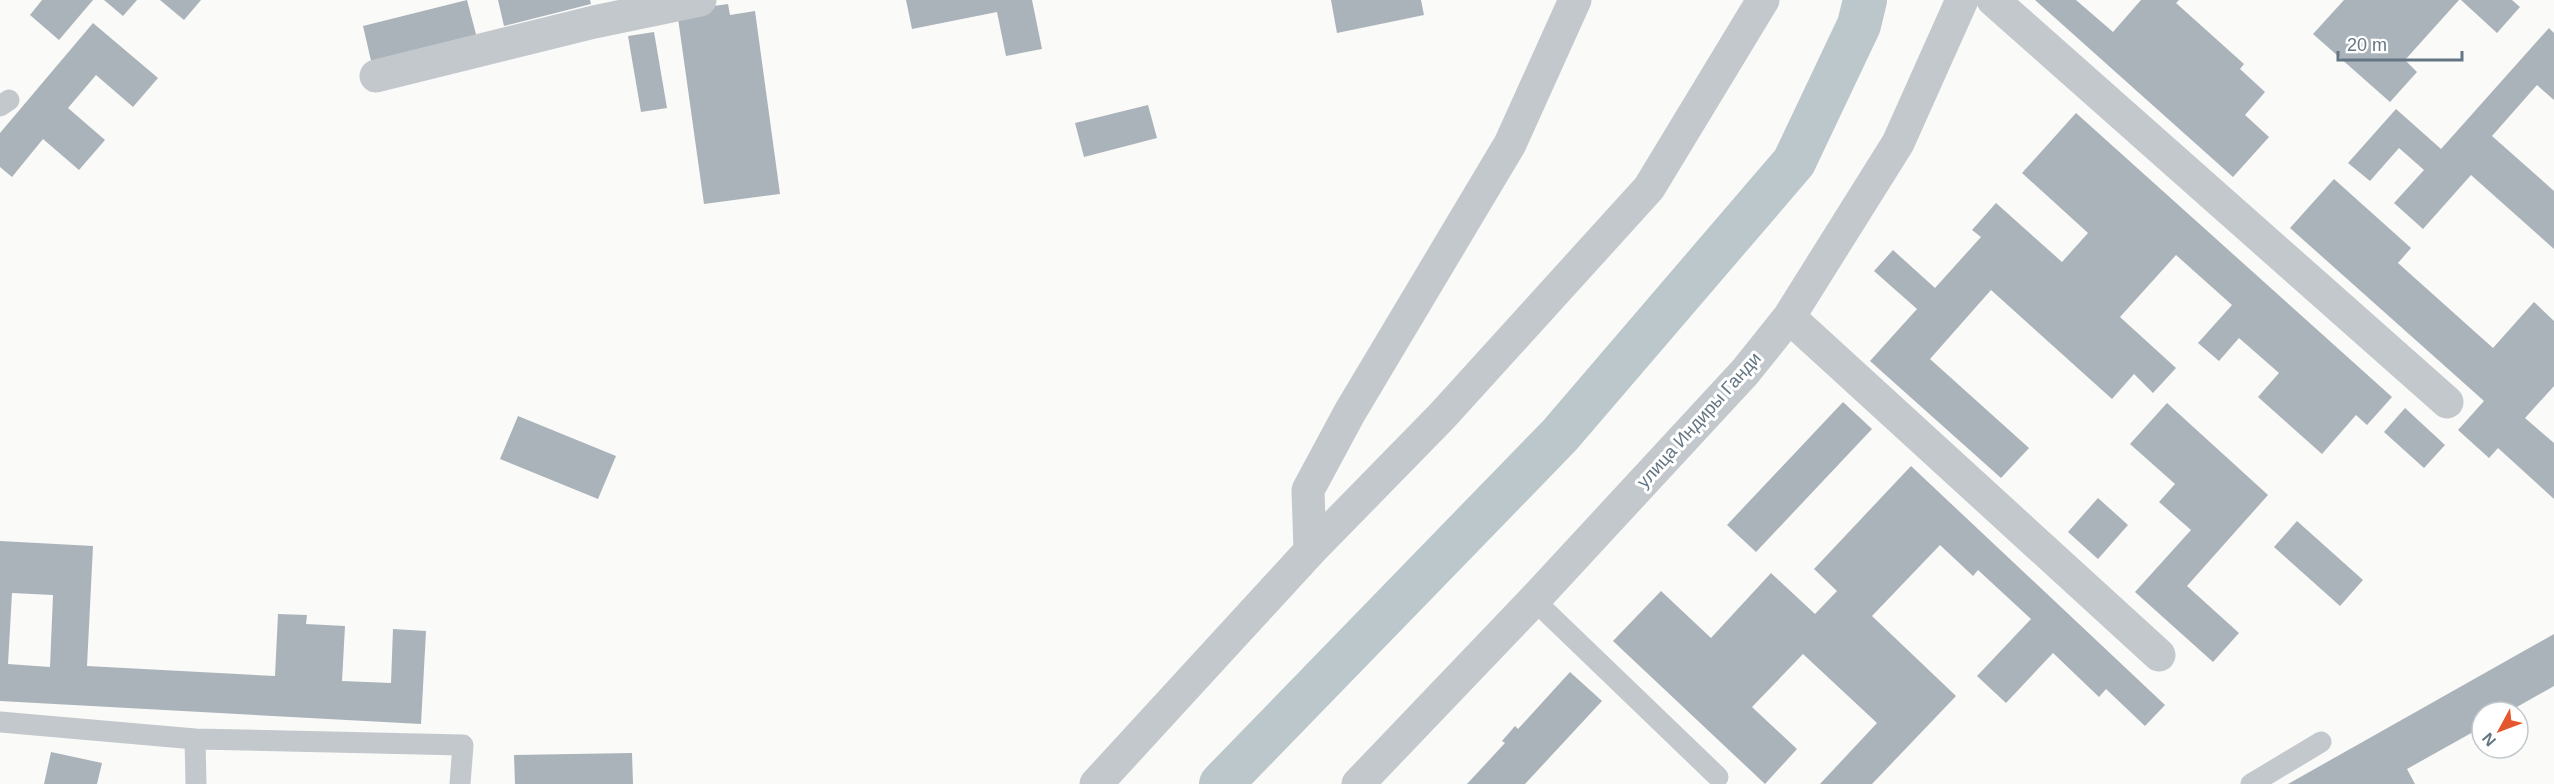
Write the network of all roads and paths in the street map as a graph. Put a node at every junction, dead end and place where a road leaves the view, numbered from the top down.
1 (700, 0) edge
2 (1575, 0) edge
3 (1763, 0) edge
4 (1962, 0) edge
5 (1993, 0) edge
6 (376, 76) dead end
7 (1789, 318) junction
8 (2447, 402) dead end
9 (1310, 551) junction
10 (1534, 600) junction
11 (2159, 654) dead end
12 (0, 722) edge
13 (195, 739) junction
14 (2322, 742) dead end
15 (1718, 777) dead end
16 (196, 784) edge
17 (460, 784) edge
18 (1096, 784) edge
19 (1358, 784) edge
20 (2251, 784) edge

1 - 6 street
2 - 9 street
3 - 9 street
4 - 7 street, улица Индиры Ганди
5 - 8 street
7 - 10 street, улица Индиры Ганди
7 - 11 street
9 - 18 street
10 - 15 lane
10 - 19 street, улица Индиры Ганди
12 - 13 lane
13 - 16 lane
13 - 17 lane
14 - 20 lane

